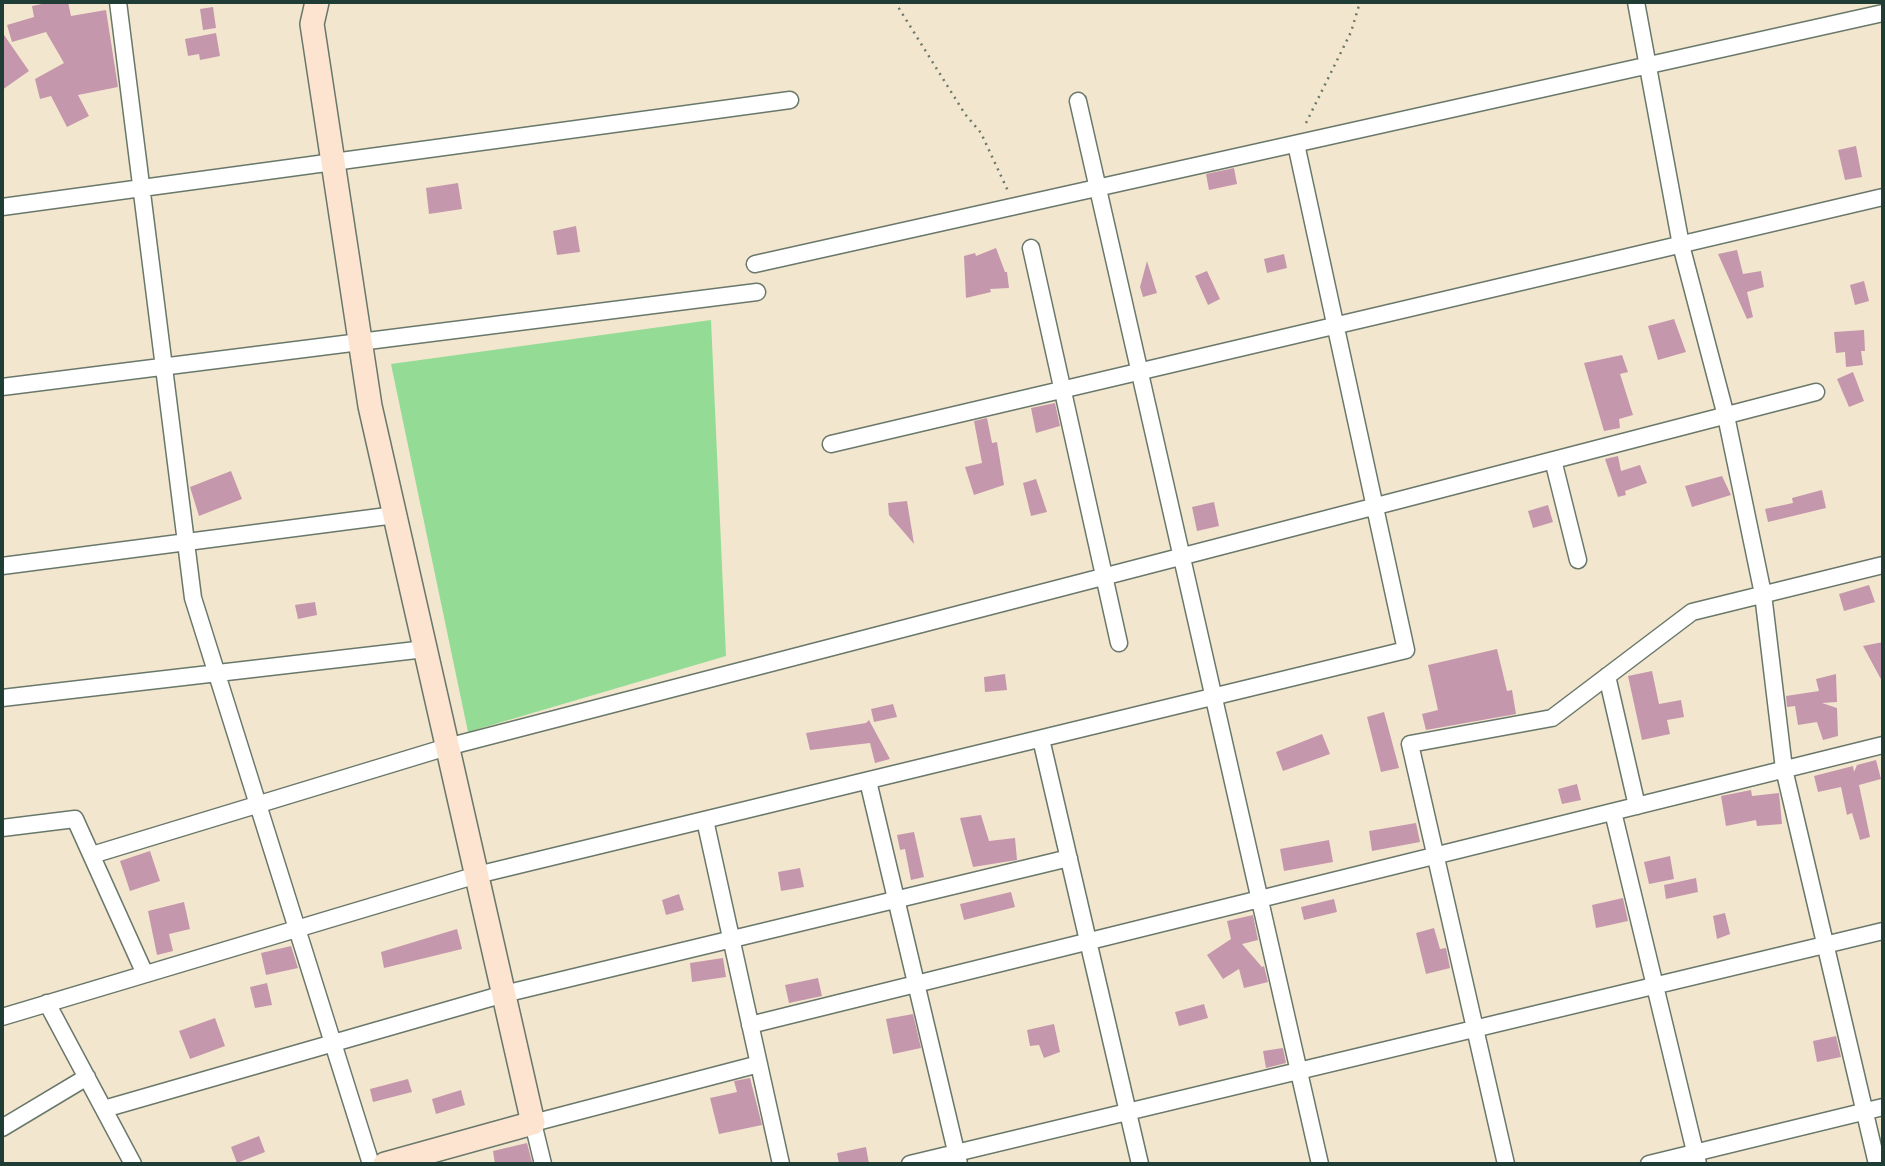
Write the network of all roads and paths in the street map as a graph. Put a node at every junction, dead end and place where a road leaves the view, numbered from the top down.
1 (118, 2) edge
2 (317, 2) edge
3 (895, 2) edge
4 (1360, 2) edge
5 (1636, 2) edge
6 (1883, 13) edge
7 (1648, 65) junction
8 (790, 100) dead end
9 (1078, 101) dead end
10 (1296, 144) junction
11 (333, 162) junction
12 (141, 188) junction
13 (1098, 188) junction
14 (1883, 197) edge
15 (1014, 206) junction
16 (2, 208) edge
17 (1681, 245) junction
18 (1031, 248) dead end
19 (755, 264) dead end
20 (757, 292) dead end
21 (1335, 326) junction
22 (360, 342) junction
23 (164, 366) junction
24 (1139, 372) junction
25 (2, 387) edge
26 (1063, 389) junction
27 (1816, 392) dead end
28 (1726, 416) junction
29 (831, 444) dead end
30 (1553, 460) junction
31 (1375, 507) junction
32 (395, 514) junction
33 (186, 542) junction
34 (1182, 557) junction
35 (1578, 559) dead end
36 (1883, 565) edge
37 (2, 566) edge
38 (1104, 577) junction
39 (1763, 594) junction
40 (1119, 643) dead end
41 (425, 649) junction
42 (217, 673) junction
43 (1607, 676) junction
44 (1214, 697) junction
45 (2, 698) edge
46 (1041, 739) junction
47 (1883, 745) edge
48 (447, 747) junction
49 (1784, 769) junction
50 (868, 780) junction
51 (258, 805) junction
52 (1637, 806) junction
53 (1613, 812) junction
54 (705, 820) junction
55 (2, 828) edge
56 (92, 855) junction
57 (1435, 856) junction
58 (1069, 858) junction
59 (477, 875) junction
60 (1260, 899) junction
61 (897, 900) junction
62 (297, 929) junction
63 (1883, 931) edge
64 (732, 940) junction
65 (1088, 941) junction
66 (1825, 945) junction
67 (145, 974) junction
68 (916, 984) junction
69 (1655, 985) junction
70 (504, 994) junction
71 (47, 1003) junction
72 (2, 1017) edge
73 (750, 1025) junction
74 (1475, 1029) junction
75 (333, 1043) junction
76 (759, 1064) junction
77 (1299, 1071) junction
78 (87, 1077) junction
79 (1883, 1107) edge
80 (104, 1109) junction
81 (1865, 1111) junction
82 (1128, 1112) junction
83 (533, 1123) junction
84 (2, 1128) edge
85 (958, 1159) edge
86 (1696, 1159) edge
87 (134, 1164) edge
88 (371, 1164) edge
89 (385, 1164) edge
90 (543, 1164) edge
91 (781, 1164) edge
92 (910, 1164) edge
93 (1140, 1164) edge
94 (1320, 1164) edge
95 (1506, 1164) edge
96 (1649, 1164) edge
97 (1877, 1164) edge

1 - 12 street
2 - 11 main road
3 - 15 path
4 - 10 path
5 - 7 street
6 - 7 street
7 - 10 street
7 - 17 street
8 - 11 street
9 - 13 street
10 - 13 street
10 - 21 street
11 - 12 street
11 - 22 main road
12 - 16 street
12 - 23 street
13 - 15 street
13 - 24 street
14 - 17 street
15 - 19 street
17 - 21 street
17 - 28 street
18 - 26 street
20 - 22 street
21 - 24 street
21 - 31 street
22 - 23 street
22 - 32 main road
23 - 25 street
23 - 33 street
24 - 26 street
24 - 34 street
26 - 29 street
26 - 38 street
27 - 28 street
28 - 30 street
28 - 39 street
30 - 31 street
30 - 35 street
31 - 34 street
31 - 44 street
32 - 33 street
32 - 41 main road
33 - 37 street
33 - 42 street
34 - 38 street
34 - 44 street
36 - 39 street
38 - 40 street
38 - 48 street
39 - 43 street
39 - 49 street
41 - 42 street
41 - 48 main road
42 - 45 street
42 - 51 street
43 - 52 street
43 - 57 street
44 - 46 street
44 - 60 street
46 - 50 street
46 - 58 street
47 - 49 street
48 - 51 street
48 - 59 main road
49 - 52 street
49 - 66 street
50 - 54 street
50 - 61 street
51 - 56 street
51 - 62 street
52 - 53 street
53 - 57 street
53 - 69 street
54 - 59 street
54 - 64 street
55 - 56 street
56 - 67 street
57 - 60 street
57 - 74 street
58 - 61 street
58 - 65 street
59 - 62 street
59 - 70 main road
60 - 65 street
60 - 77 street
61 - 64 street
61 - 68 street
62 - 67 street
62 - 75 street
63 - 66 street
64 - 70 street
64 - 73 street
65 - 68 street
65 - 82 street
66 - 69 street
66 - 81 street
67 - 71 street
68 - 73 street
68 - 85 street
69 - 74 street
69 - 86 street
70 - 75 street
70 - 83 main road
71 - 72 street
71 - 78 street
73 - 76 street
74 - 77 street
74 - 95 street
75 - 80 street
75 - 88 street
76 - 83 street
76 - 91 street
77 - 82 street
77 - 94 street
78 - 80 street
78 - 84 street
79 - 81 street
80 - 87 street
81 - 86 street
81 - 97 street
82 - 85 street
82 - 93 street
83 - 89 main road
83 - 90 street
85 - 92 street
86 - 96 street

